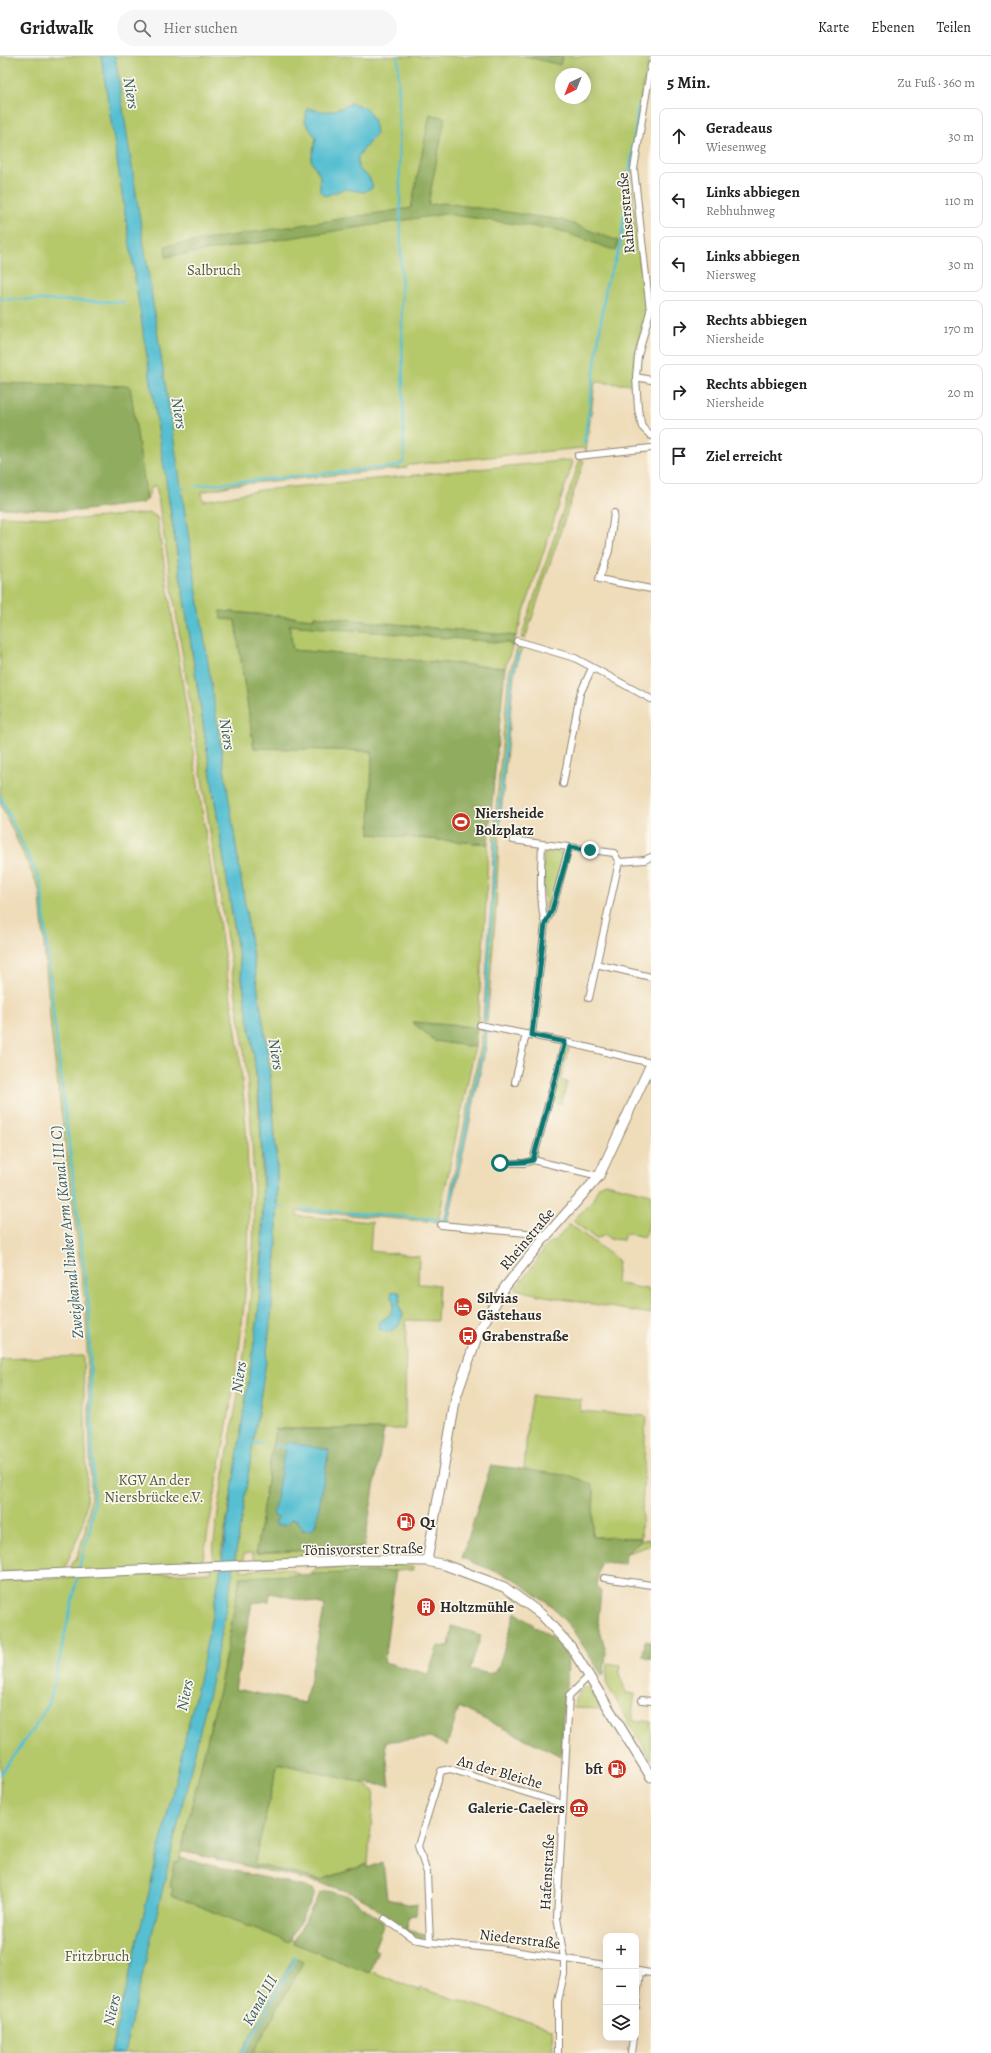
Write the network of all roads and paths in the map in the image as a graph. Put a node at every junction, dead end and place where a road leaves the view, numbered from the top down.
1 (651, 65) edge
2 (650, 311) edge
3 (636, 378) junction
4 (651, 380) edge
5 (651, 436) edge
6 (651, 448) edge
7 (578, 456) dead end
8 (614, 513) dead end
9 (651, 589) edge
10 (517, 641) dead end
11 (592, 668) junction
12 (651, 699) edge
13 (563, 784) dead end
14 (513, 840) dead end
15 (542, 844) junction
16 (570, 847) junction
17 (651, 857) edge
18 (619, 862) junction
19 (545, 924) junction
20 (596, 964) junction
21 (651, 978) edge
22 (589, 998) dead end
23 (480, 1025) dead end
24 (529, 1035) junction
25 (565, 1042) junction
26 (651, 1063) edge
27 (515, 1082) dead end
28 (533, 1160) junction
29 (500, 1163) dead end
30 (599, 1176) junction
31 (441, 1225) dead end
32 (547, 1235) junction
33 (427, 1561) junction
34 (0, 1576) edge
35 (604, 1578) dead end
36 (651, 1584) edge
37 (590, 1675) junction
38 (642, 1700) dead end
39 (651, 1701) edge
40 (651, 1777) edge
41 (563, 1804) junction
42 (384, 1919) dead end
43 (430, 1942) junction
44 (564, 1958) junction
45 (603, 1964) edge
46 (639, 1971) edge
47 (651, 1973) edge
48 (633, 2041) edge
49 (558, 2053) edge
50 (631, 2053) edge

1 - 2 street, Rahserstraße
2 - 3 street, Rahserstraße
3 - 4 street
3 - 5 street, Rahserstraße
6 - 7 street
8 - 9 street
10 - 11 street
11 - 12 street
11 - 13 street
14 - 15 street
15 - 16 street
15 - 19 street
16 - 18 street
16 - 19 street
17 - 18 street
18 - 20 street
19 - 24 street
20 - 21 street
20 - 22 street
23 - 24 street
24 - 25 street
24 - 27 street
25 - 26 street
25 - 28 street
26 - 30 main road, Rheinstraße
28 - 29 street
28 - 30 street
30 - 32 main road, Rheinstraße
31 - 32 street
32 - 33 main road, Rheinstraße
33 - 34 main road, Tönisvorster Straße
33 - 37 main road, Tönisvorster Straße
35 - 36 street
37 - 40 main road, Tönisvorster Straße
37 - 41 street, Hafenstraße
38 - 39 street
41 - 43 street, An der Bleiche
41 - 44 street, Hafenstraße
42 - 43 street
43 - 44 street, Niederstraße
44 - 45 street, Niederstraße
44 - 49 street, Hafenstraße
46 - 47 street
48 - 50 street

